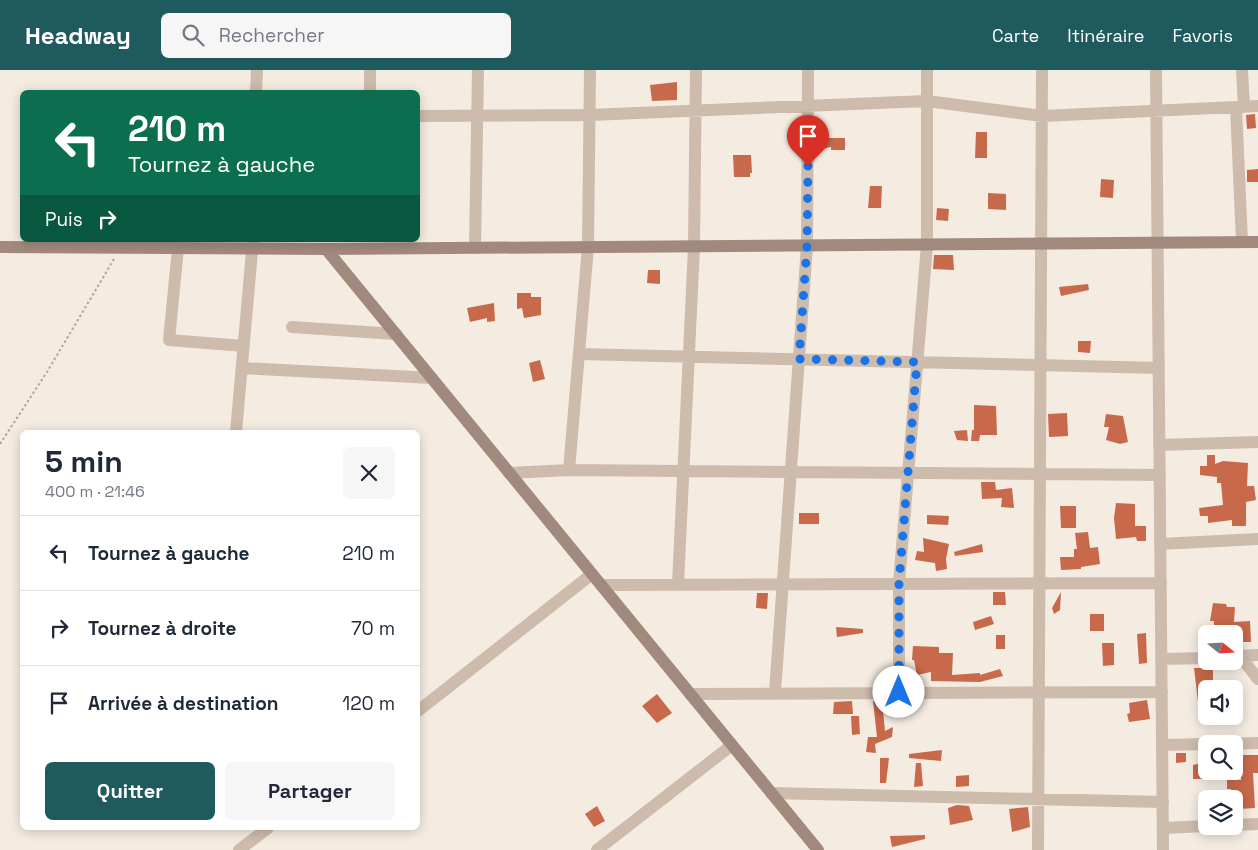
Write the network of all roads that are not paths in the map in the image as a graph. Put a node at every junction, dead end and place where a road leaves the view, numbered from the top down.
1 (257, 70) edge
2 (370, 70) edge
3 (478, 70) edge
4 (590, 70) edge
5 (696, 70) edge
6 (808, 70) edge
7 (927, 70) edge
8 (1042, 70) edge
9 (1156, 70) edge
10 (1242, 70) edge
11 (256, 90) edge
12 (370, 90) edge
13 (927, 101) junction
14 (808, 106) junction
15 (1258, 106) edge
16 (1240, 107) junction
17 (696, 110) junction
18 (1156, 111) junction
19 (590, 115) junction
20 (420, 116) edge
21 (477, 116) junction
22 (1042, 116) junction
23 (1242, 242) junction
24 (1258, 242) edge
25 (1158, 243) junction
26 (253, 244) edge
27 (369, 244) edge
28 (1041, 244) junction
29 (926, 245) junction
30 (694, 246) junction
31 (807, 246) junction
32 (0, 247) edge
33 (588, 247) junction
34 (178, 248) junction
35 (475, 248) junction
36 (326, 249) junction
37 (292, 327) dead end
38 (396, 334) junction
39 (244, 346) junction
40 (579, 354) junction
41 (689, 357) junction
42 (799, 359) junction
43 (917, 362) junction
44 (1040, 365) junction
45 (242, 368) junction
46 (1159, 368) junction
47 (432, 378) junction
48 (236, 430) edge
49 (1258, 442) edge
50 (1159, 445) junction
51 (569, 470) junction
52 (683, 471) junction
53 (791, 472) junction
54 (509, 473) junction
55 (908, 473) junction
56 (1040, 474) junction
57 (1160, 475) junction
58 (1258, 539) edge
59 (1160, 544) junction
60 (592, 574) junction
61 (783, 583) junction
62 (899, 583) junction
63 (1039, 583) junction
64 (1161, 583) junction
65 (678, 584) junction
66 (601, 585) junction
67 (1258, 655) edge
68 (1243, 656) edge
69 (1198, 658) edge
70 (1161, 660) junction
71 (1243, 663) edge
72 (1258, 679) edge
73 (775, 692) junction
74 (899, 692) junction
75 (1039, 692) junction
76 (1162, 692) junction
77 (690, 694) junction
78 (420, 709) edge
79 (1243, 743) edge
80 (1258, 743) edge
81 (1198, 744) edge
82 (732, 745) junction
83 (1162, 745) junction
84 (771, 793) junction
85 (1038, 799) junction
86 (1163, 802) junction
87 (1258, 824) edge
88 (1243, 825) edge
89 (1198, 826) edge
90 (1163, 828) junction
91 (265, 830) edge
92 (239, 850) edge
93 (597, 850) edge
94 (818, 850) edge
95 (1038, 850) edge
96 (1163, 850) edge

1 - 11 street
2 - 12 street
3 - 21 street
4 - 19 street
5 - 17 street
6 - 14 street
7 - 13 street
8 - 22 street
9 - 18 street
10 - 16 street
13 - 14 street
13 - 22 street
13 - 29 street
14 - 17 street
14 - 31 street
15 - 16 street
16 - 18 street
16 - 23 street
17 - 19 street
17 - 30 street
18 - 22 street
18 - 25 street
19 - 21 street
19 - 33 street
20 - 21 street
21 - 35 street
22 - 28 street
23 - 24 street
23 - 25 street
25 - 28 street
25 - 46 street
26 - 34 street
26 - 36 street
26 - 39 street
27 - 35 street
27 - 36 street
28 - 29 street
28 - 44 street
29 - 31 street
29 - 43 street
30 - 31 street
30 - 33 street
30 - 41 street
31 - 42 street
32 - 34 street
33 - 35 street
33 - 40 street
34 - 39 street
36 - 38 street
37 - 38 street
38 - 47 street
39 - 45 street
40 - 41 street
40 - 51 street
41 - 42 street
41 - 52 street
42 - 43 street
42 - 53 street
43 - 44 street
43 - 55 street
44 - 46 street
44 - 56 street
45 - 47 street
45 - 48 street
46 - 50 street
47 - 54 street
49 - 50 street
50 - 57 street
51 - 52 street
51 - 54 street
52 - 53 street
52 - 65 street
53 - 55 street
53 - 61 street
54 - 60 street
55 - 56 street
55 - 62 street
56 - 57 street
56 - 63 street
57 - 59 street
58 - 59 street
59 - 64 street
60 - 66 street
60 - 78 street
61 - 62 street
61 - 65 street
61 - 73 street
62 - 63 street
62 - 74 street
63 - 64 street
63 - 75 street
64 - 70 street
65 - 66 street
66 - 77 street
67 - 68 street
69 - 70 street
70 - 76 street
71 - 72 street
73 - 74 street
73 - 77 street
74 - 75 street
75 - 76 street
75 - 85 street
76 - 83 street
77 - 82 street
79 - 80 street
81 - 83 street
82 - 84 street
82 - 93 street
83 - 86 street
84 - 85 street
84 - 94 street
85 - 86 street
85 - 95 street
86 - 90 street
87 - 88 street
89 - 90 street
90 - 96 street
91 - 92 street

